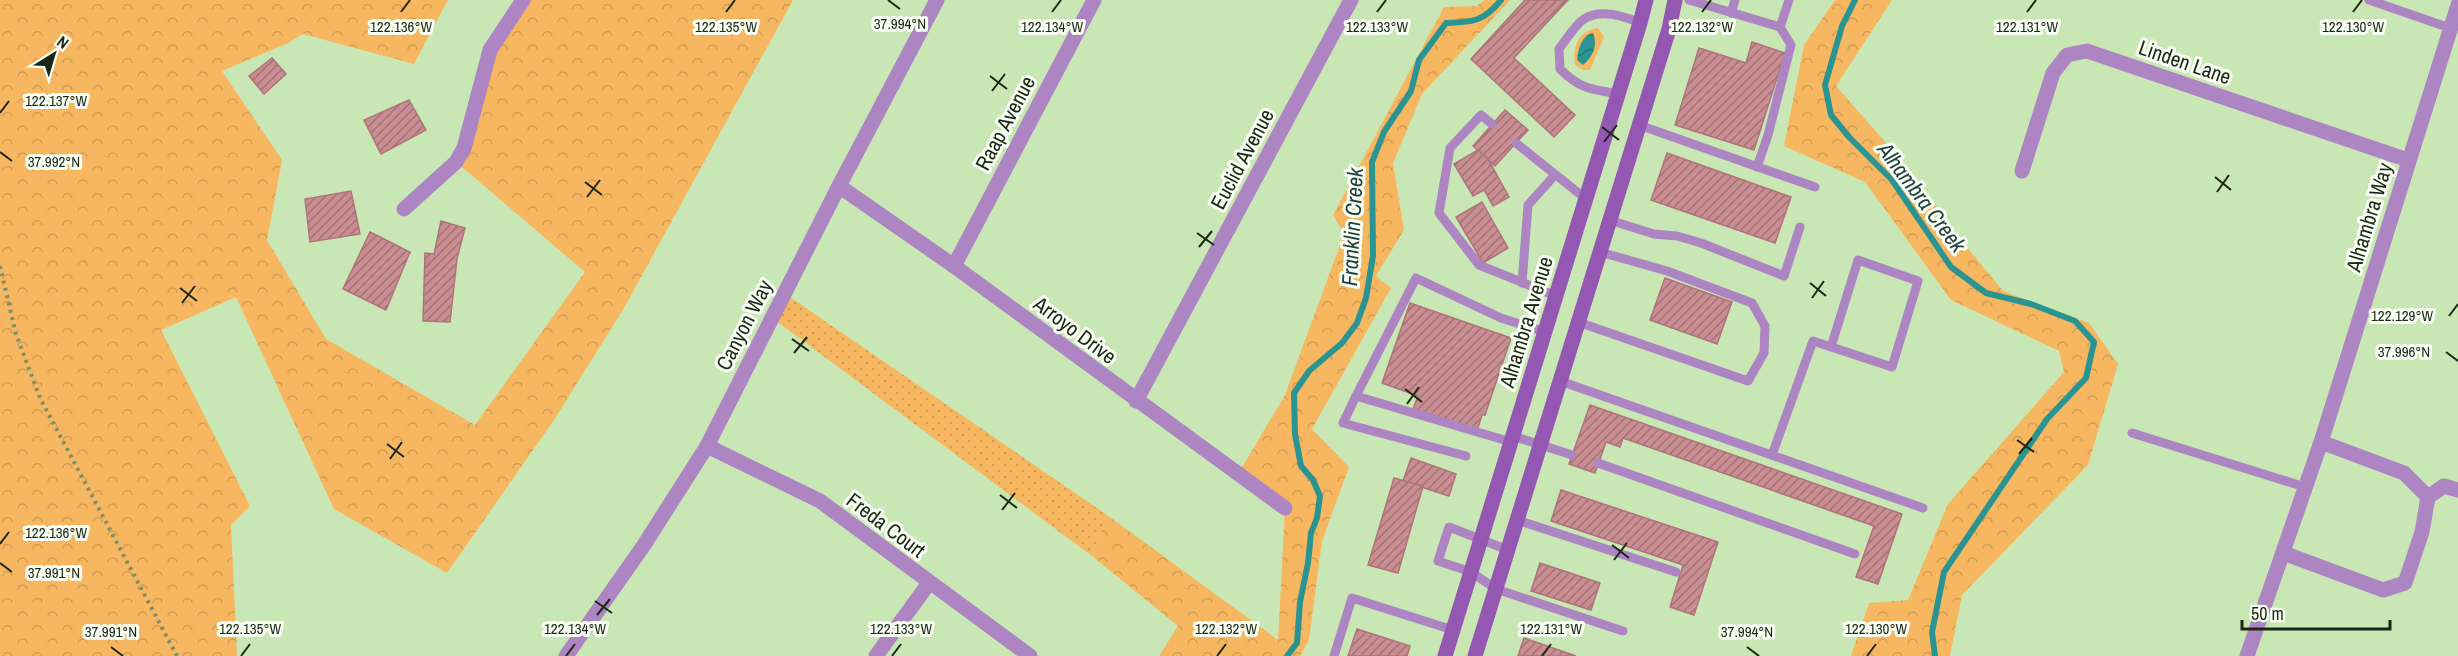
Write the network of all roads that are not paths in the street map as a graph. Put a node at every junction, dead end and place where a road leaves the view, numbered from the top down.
1 (523, 0) edge
2 (937, 0) edge
3 (1094, 0) edge
4 (1351, 0) edge
5 (1646, 0) edge
6 (1675, 0) edge
7 (1689, 0) edge
8 (1735, 0) edge
9 (1789, 0) edge
10 (2369, 0) edge
11 (2458, 5) edge
12 (1731, 12) junction
13 (1640, 23) junction
14 (1780, 27) junction
15 (2450, 28) junction
16 (1618, 94) junction
17 (1492, 124) dead end
18 (1639, 125) junction
19 (1516, 143) dead end
20 (2408, 160) junction
21 (1757, 166) junction
22 (2022, 171) dead end
23 (1554, 176) junction
24 (839, 186) junction
25 (1815, 187) dead end
26 (1586, 199) junction
27 (404, 209) dead end
28 (1610, 220) junction
29 (1800, 227) dead end
30 (1600, 252) junction
31 (954, 266) junction
32 (1521, 283) junction
33 (1556, 296) junction
34 (1578, 322) junction
35 (1545, 332) junction
36 (1832, 346) junction
37 (1560, 381) junction
38 (1356, 396) junction
39 (1136, 401) junction
40 (2132, 433) dead end
41 (1512, 439) junction
42 (2321, 442) junction
43 (1540, 445) junction
44 (707, 446) junction
45 (1572, 455) dead end
46 (1466, 456) dead end
47 (1772, 456) junction
48 (1598, 463) dead end
49 (2305, 488) junction
50 (2458, 490) edge
51 (2428, 497) junction
52 (1285, 508) dead end
53 (1923, 508) dead end
54 (1517, 520) junction
55 (1481, 539) junction
56 (1508, 550) junction
57 (2283, 553) junction
58 (1854, 554) dead end
59 (1471, 572) junction
60 (1676, 572) dead end
61 (929, 583) junction
62 (1496, 589) junction
63 (1453, 630) junction
64 (1623, 631) dead end
65 (566, 656) edge
66 (876, 656) edge
67 (1030, 656) edge
68 (1334, 656) edge
69 (1445, 656) edge
70 (1475, 656) edge
71 (2247, 656) edge

1 - 27 street
2 - 24 street, Canyon Way
3 - 31 street, Raap Avenue
4 - 39 street, Euclid Avenue
5 - 13 main road, Alhambra Avenue
6 - 18 main road
7 - 12 lane
8 - 12 lane
9 - 14 lane
10 - 15 lane
11 - 15 street, Alhambra Way
12 - 14 lane
13 - 16 main road, Alhambra Avenue
13 - 16 lane
14 - 21 lane
15 - 20 street, Alhambra Way
16 - 26 main road, Alhambra Avenue
17 - 32 lane
18 - 21 lane
18 - 28 main road
19 - 23 lane
20 - 22 street, Linden Lane
20 - 42 street, Alhambra Way
21 - 25 lane
23 - 26 lane
23 - 32 lane
24 - 31 street, Arroyo Drive
24 - 44 street, Canyon Way
26 - 33 main road, Alhambra Avenue
28 - 29 lane
28 - 30 main road
30 - 34 main road
30 - 34 lane
31 - 39 street, Arroyo Drive
32 - 33 lane
33 - 35 main road, Alhambra Avenue
34 - 37 main road
35 - 38 lane
35 - 41 main road, Alhambra Avenue
36 - 36 lane
36 - 47 lane
37 - 43 main road
37 - 47 lane
38 - 41 lane
38 - 46 lane
39 - 52 street, Arroyo Drive
40 - 49 lane
41 - 43 lane
41 - 55 main road, Alhambra Avenue
42 - 49 street, Alhambra Way
42 - 51 street
43 - 45 lane
43 - 54 main road
44 - 61 street, Freda Court
44 - 65 street, Canyon Way
47 - 53 lane
48 - 58 lane
49 - 57 street, Alhambra Way
50 - 51 street
51 - 57 street
54 - 56 main road
54 - 60 lane
55 - 56 lane
55 - 59 main road, Alhambra Avenue
55 - 59 lane
56 - 62 main road
57 - 71 street, Alhambra Way
59 - 62 lane
59 - 63 main road, Alhambra Avenue
61 - 66 street
61 - 67 street, Freda Court
62 - 64 lane
62 - 70 main road
63 - 68 lane
63 - 69 main road, Alhambra Avenue

